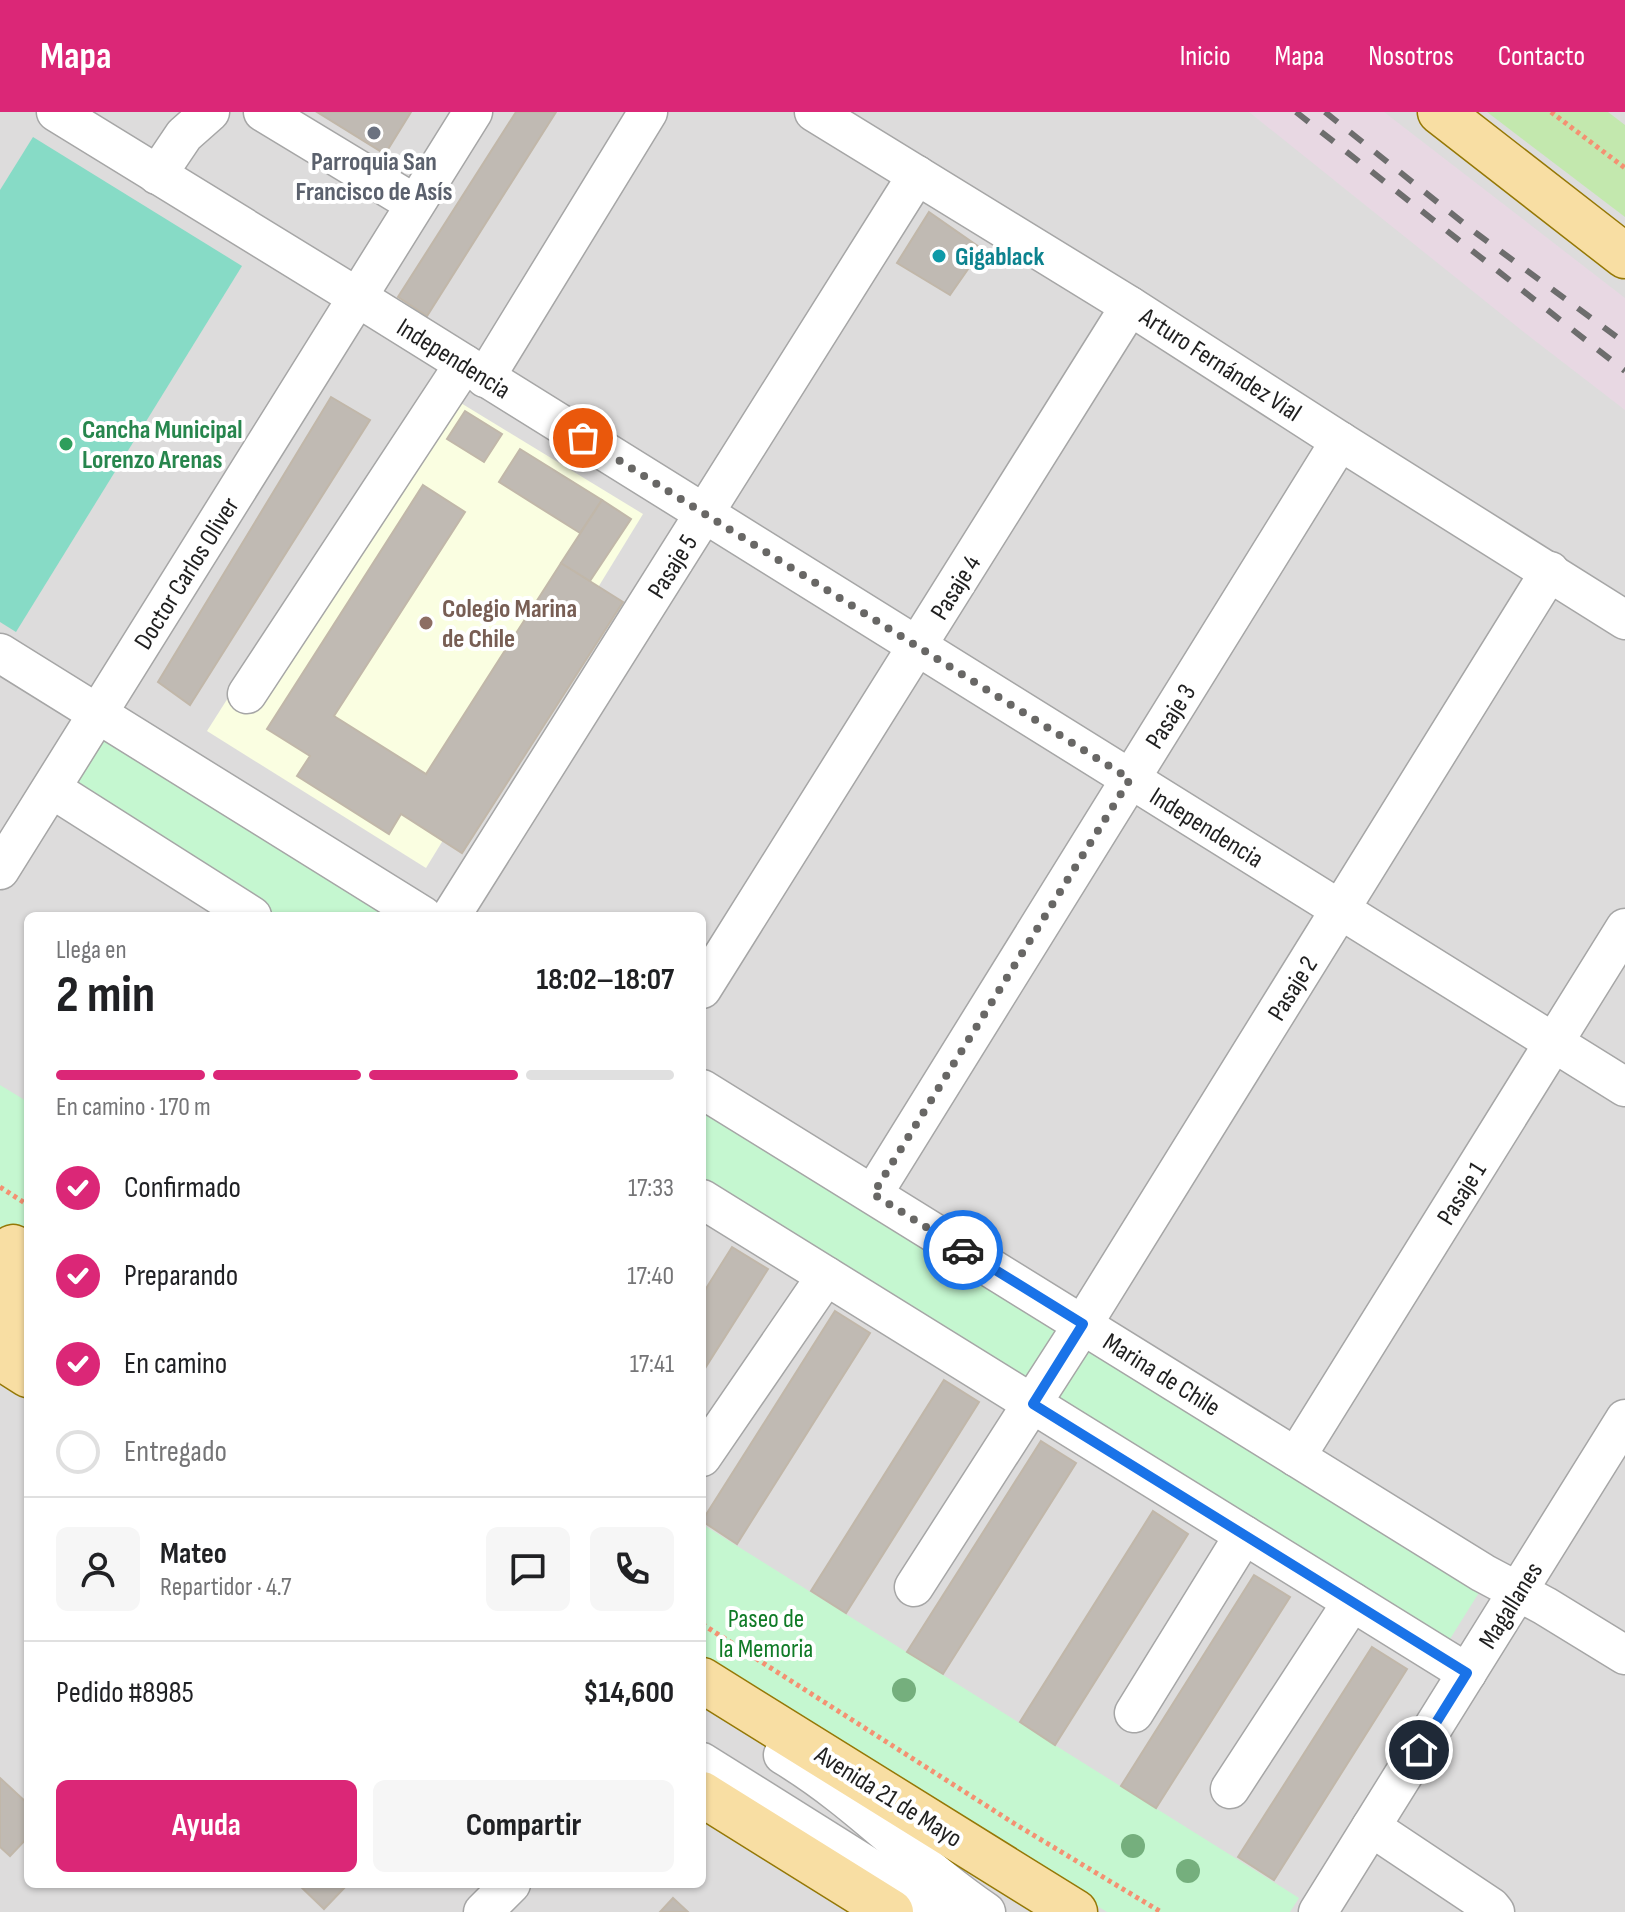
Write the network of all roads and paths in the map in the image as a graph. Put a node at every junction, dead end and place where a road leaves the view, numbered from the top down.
1 (56, 112) edge
2 (210, 112) edge
3 (263, 112) edge
4 (473, 112) edge
5 (648, 112) edge
6 (814, 112) edge
7 (1440, 112) edge
8 (1551, 112) edge
9 (1625, 168) edge
10 (157, 175) junction
11 (917, 175) junction
12 (415, 204) junction
13 (1625, 256) edge
14 (357, 297) junction
15 (1130, 306) junction
16 (475, 371) junction
17 (1340, 441) junction
18 (705, 514) junction
19 (1550, 571) junction
20 (1625, 620) edge
21 (917, 646) junction
22 (0, 653) edge
23 (247, 694) dead end
24 (97, 715) junction
25 (1130, 779) junction
26 (52, 789) junction
27 (0, 870) edge
28 (1340, 910) junction
29 (246, 912) edge
30 (417, 912) edge
31 (454, 912) edge
32 (1625, 928) edge
33 (706, 983) edge
34 (1554, 1043) junction
35 (1625, 1087) edge
36 (706, 1091) edge
37 (0, 1187) edge
38 (873, 1194) junction
39 (706, 1201) edge
40 (24, 1202) edge
41 (14, 1263) edge
42 (826, 1276) junction
43 (1083, 1324) junction
44 (7, 1341) edge
45 (24, 1369) edge
46 (1033, 1404) junction
47 (1625, 1419) edge
48 (706, 1451) edge
49 (1296, 1457) junction
50 (1244, 1535) junction
51 (914, 1587) dead end
52 (1518, 1591) junction
53 (1352, 1602) junction
54 (706, 1627) edge
55 (1625, 1655) edge
56 (1467, 1673) junction
57 (706, 1682) edge
58 (706, 1707) edge
59 (1134, 1713) dead end
60 (706, 1765) edge
61 (1230, 1789) dead end
62 (706, 1796) edge
63 (1371, 1827) junction
64 (507, 1888) edge
65 (483, 1912) edge
66 (891, 1912) edge
67 (941, 1912) edge
68 (986, 1912) edge
69 (1075, 1912) edge
70 (1161, 1912) edge
71 (1318, 1912) edge
72 (1495, 1912) edge

1 - 10 street, Independencia
2 - 10 street
3 - 12 street
4 - 12 street, Doctor Carlos Oliver
5 - 16 street
6 - 11 street, Arturo Fernández Vial
7 - 13 main road
8 - 9 path
10 - 14 street, Independencia
11 - 15 street, Arturo Fernández Vial
11 - 18 street, Pasaje 5
12 - 14 street, Doctor Carlos Oliver
14 - 16 street, Independencia
14 - 24 street, Doctor Carlos Oliver
15 - 17 street, Arturo Fernández Vial
15 - 21 street, Pasaje 4
16 - 18 street, Independencia
16 - 23 street
17 - 19 street, Arturo Fernández Vial
17 - 25 street, Pasaje 3
18 - 21 street, Independencia
18 - 31 street, Pasaje 5
19 - 20 street, Arturo Fernández Vial
19 - 28 street, Pasaje 2
21 - 25 street, Independencia
21 - 33 street, Pasaje 4
22 - 24 street
24 - 26 street, Doctor Carlos Oliver
24 - 30 street
25 - 28 street, Independencia
25 - 38 street, Pasaje 3
26 - 27 street, Doctor Carlos Oliver
26 - 29 street
28 - 34 street, Independencia
28 - 43 street, Pasaje 2
32 - 34 street, Pasaje 1
34 - 35 street, Independencia
34 - 49 street, Pasaje 1
36 - 38 street, Marina de Chile
37 - 40 path
38 - 43 street, Marina de Chile
39 - 42 street
41 - 44 main road
42 - 46 street
42 - 48 street
43 - 46 street, Pasaje 2
43 - 49 street, Marina de Chile
44 - 45 main road
46 - 50 street
46 - 51 street, Pasaje 2
47 - 52 street, Magallanes
49 - 52 street, Marina de Chile
50 - 53 street
50 - 59 street
52 - 55 street, Marina de Chile
52 - 56 street, Magallanes
53 - 56 street
53 - 61 street
54 - 70 path
56 - 63 street, Magallanes
57 - 69 main road, Avenida 21 de Mayo
58 - 68 street
60 - 67 street
62 - 66 main road
63 - 71 street, Magallanes
63 - 72 street
64 - 65 street

